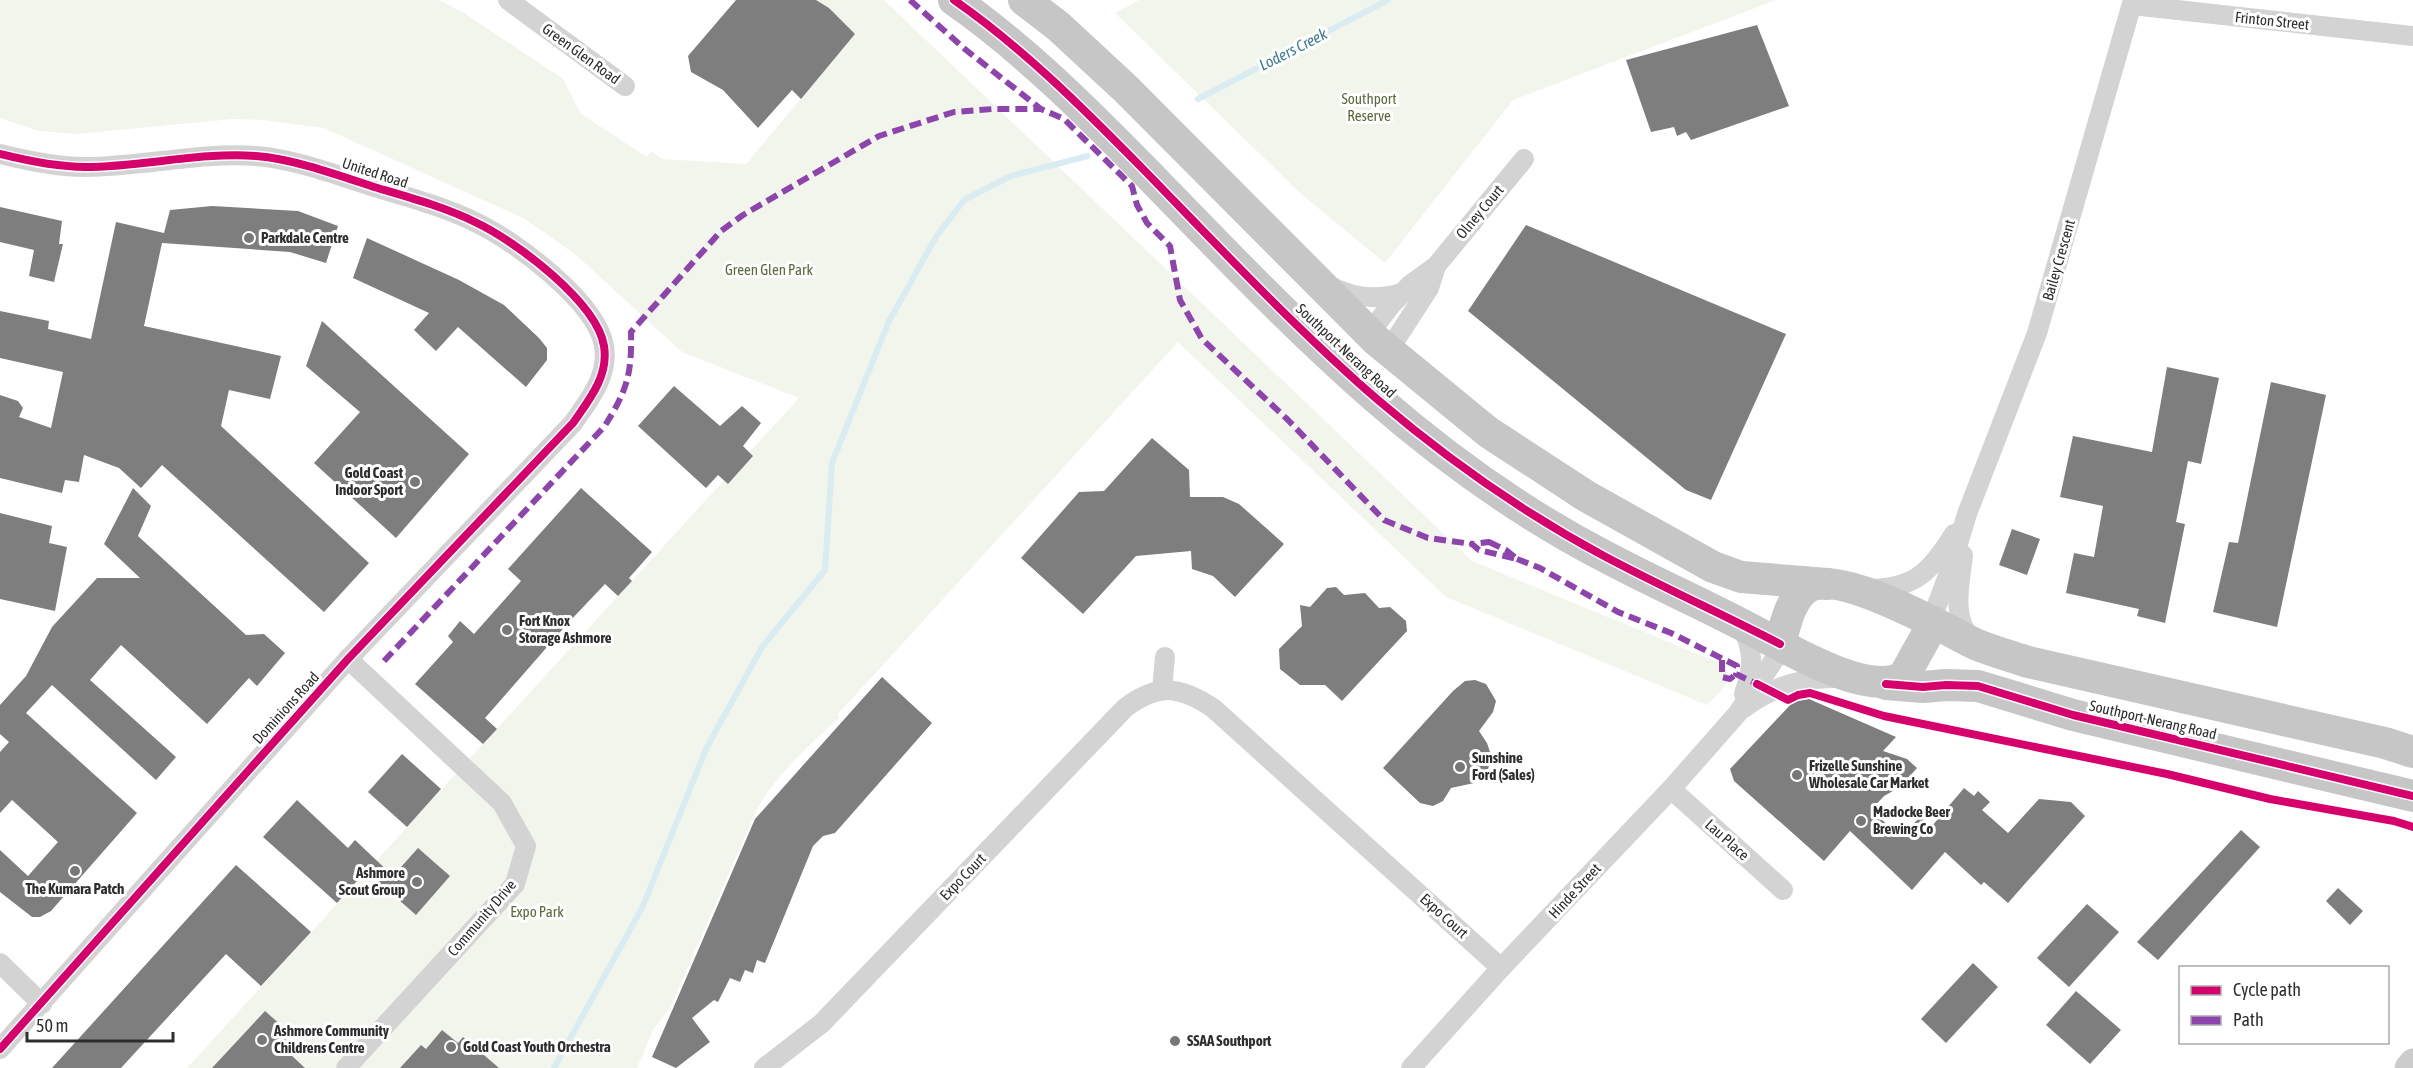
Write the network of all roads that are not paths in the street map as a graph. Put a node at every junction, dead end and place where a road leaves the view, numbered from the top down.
1 (508, 0) edge
2 (954, 0) edge
3 (1024, 0) edge
4 (2132, 3) edge
5 (2413, 36) edge
6 (625, 86) dead end
7 (0, 146) edge
8 (0, 154) edge
9 (1524, 159) dead end
10 (37, 163) junction
11 (1436, 266) junction
12 (1312, 277) junction
13 (1401, 293) junction
14 (1377, 341) junction
15 (1347, 373) junction
16 (596, 390) joint
17 (1967, 514) junction
18 (1840, 587) junction
19 (1932, 621) junction
20 (1740, 623) junction
21 (1976, 644) junction
22 (1782, 646) junction
23 (1165, 657) dead end
24 (348, 659) junction
25 (1872, 681) junction
26 (1162, 689) junction
27 (1738, 713) junction
28 (2413, 752) edge
29 (1671, 789) junction
30 (2413, 796) edge
31 (1783, 890) dead end
32 (0, 963) edge
33 (1502, 968) junction
34 (42, 1004) junction
35 (0, 1049) edge
36 (2413, 1062) edge
37 (346, 1068) edge
38 (764, 1068) edge
39 (1411, 1068) edge
40 (2408, 1068) edge

1 - 6 street, Green Glen Road
2 - 15 main road, Southport-Nerang Road
3 - 12 main road, Southport-Nerang Road
4 - 5 street, Frinton Street
4 - 17 street, Bailey Crescent
7 - 10 street, United Road
8 - 10 street, United Road
9 - 11 street, Olney Court
10 - 16 street, United Road
11 - 13 street, Olney Court
11 - 14 street, Olney Court
12 - 13 street
12 - 14 main road, Southport-Nerang Road
13 - 14 street, Olney Court
14 - 15 main road
14 - 18 main road, Southport-Nerang Road
15 - 20 main road, Southport-Nerang Road
16 - 24 street, Dominions Road
17 - 18 street, Bailey Crescent
17 - 19 street, Bailey Crescent
17 - 21 street
18 - 19 main road, Southport-Nerang Road
18 - 22 main road
19 - 21 main road, Southport-Nerang Road
19 - 25 main road
20 - 22 main road, Southport-Nerang Road
20 - 27 street, Hinde Street
21 - 28 main road, Southport-Nerang Road
22 - 25 main road, Southport-Nerang Road
22 - 27 street, Hinde Street
23 - 26 street
24 - 34 street, Dominions Road
24 - 37 street, Community Drive
25 - 27 street, Hinde Street
25 - 30 main road, Southport-Nerang Road
26 - 33 street, Expo Court
26 - 38 street, Expo Court
27 - 29 street, Hinde Street
29 - 31 street, Lau Place
29 - 33 street, Hinde Street
32 - 34 street
33 - 39 street, Hinde Street
34 - 35 street, Dominions Road
36 - 40 main road

